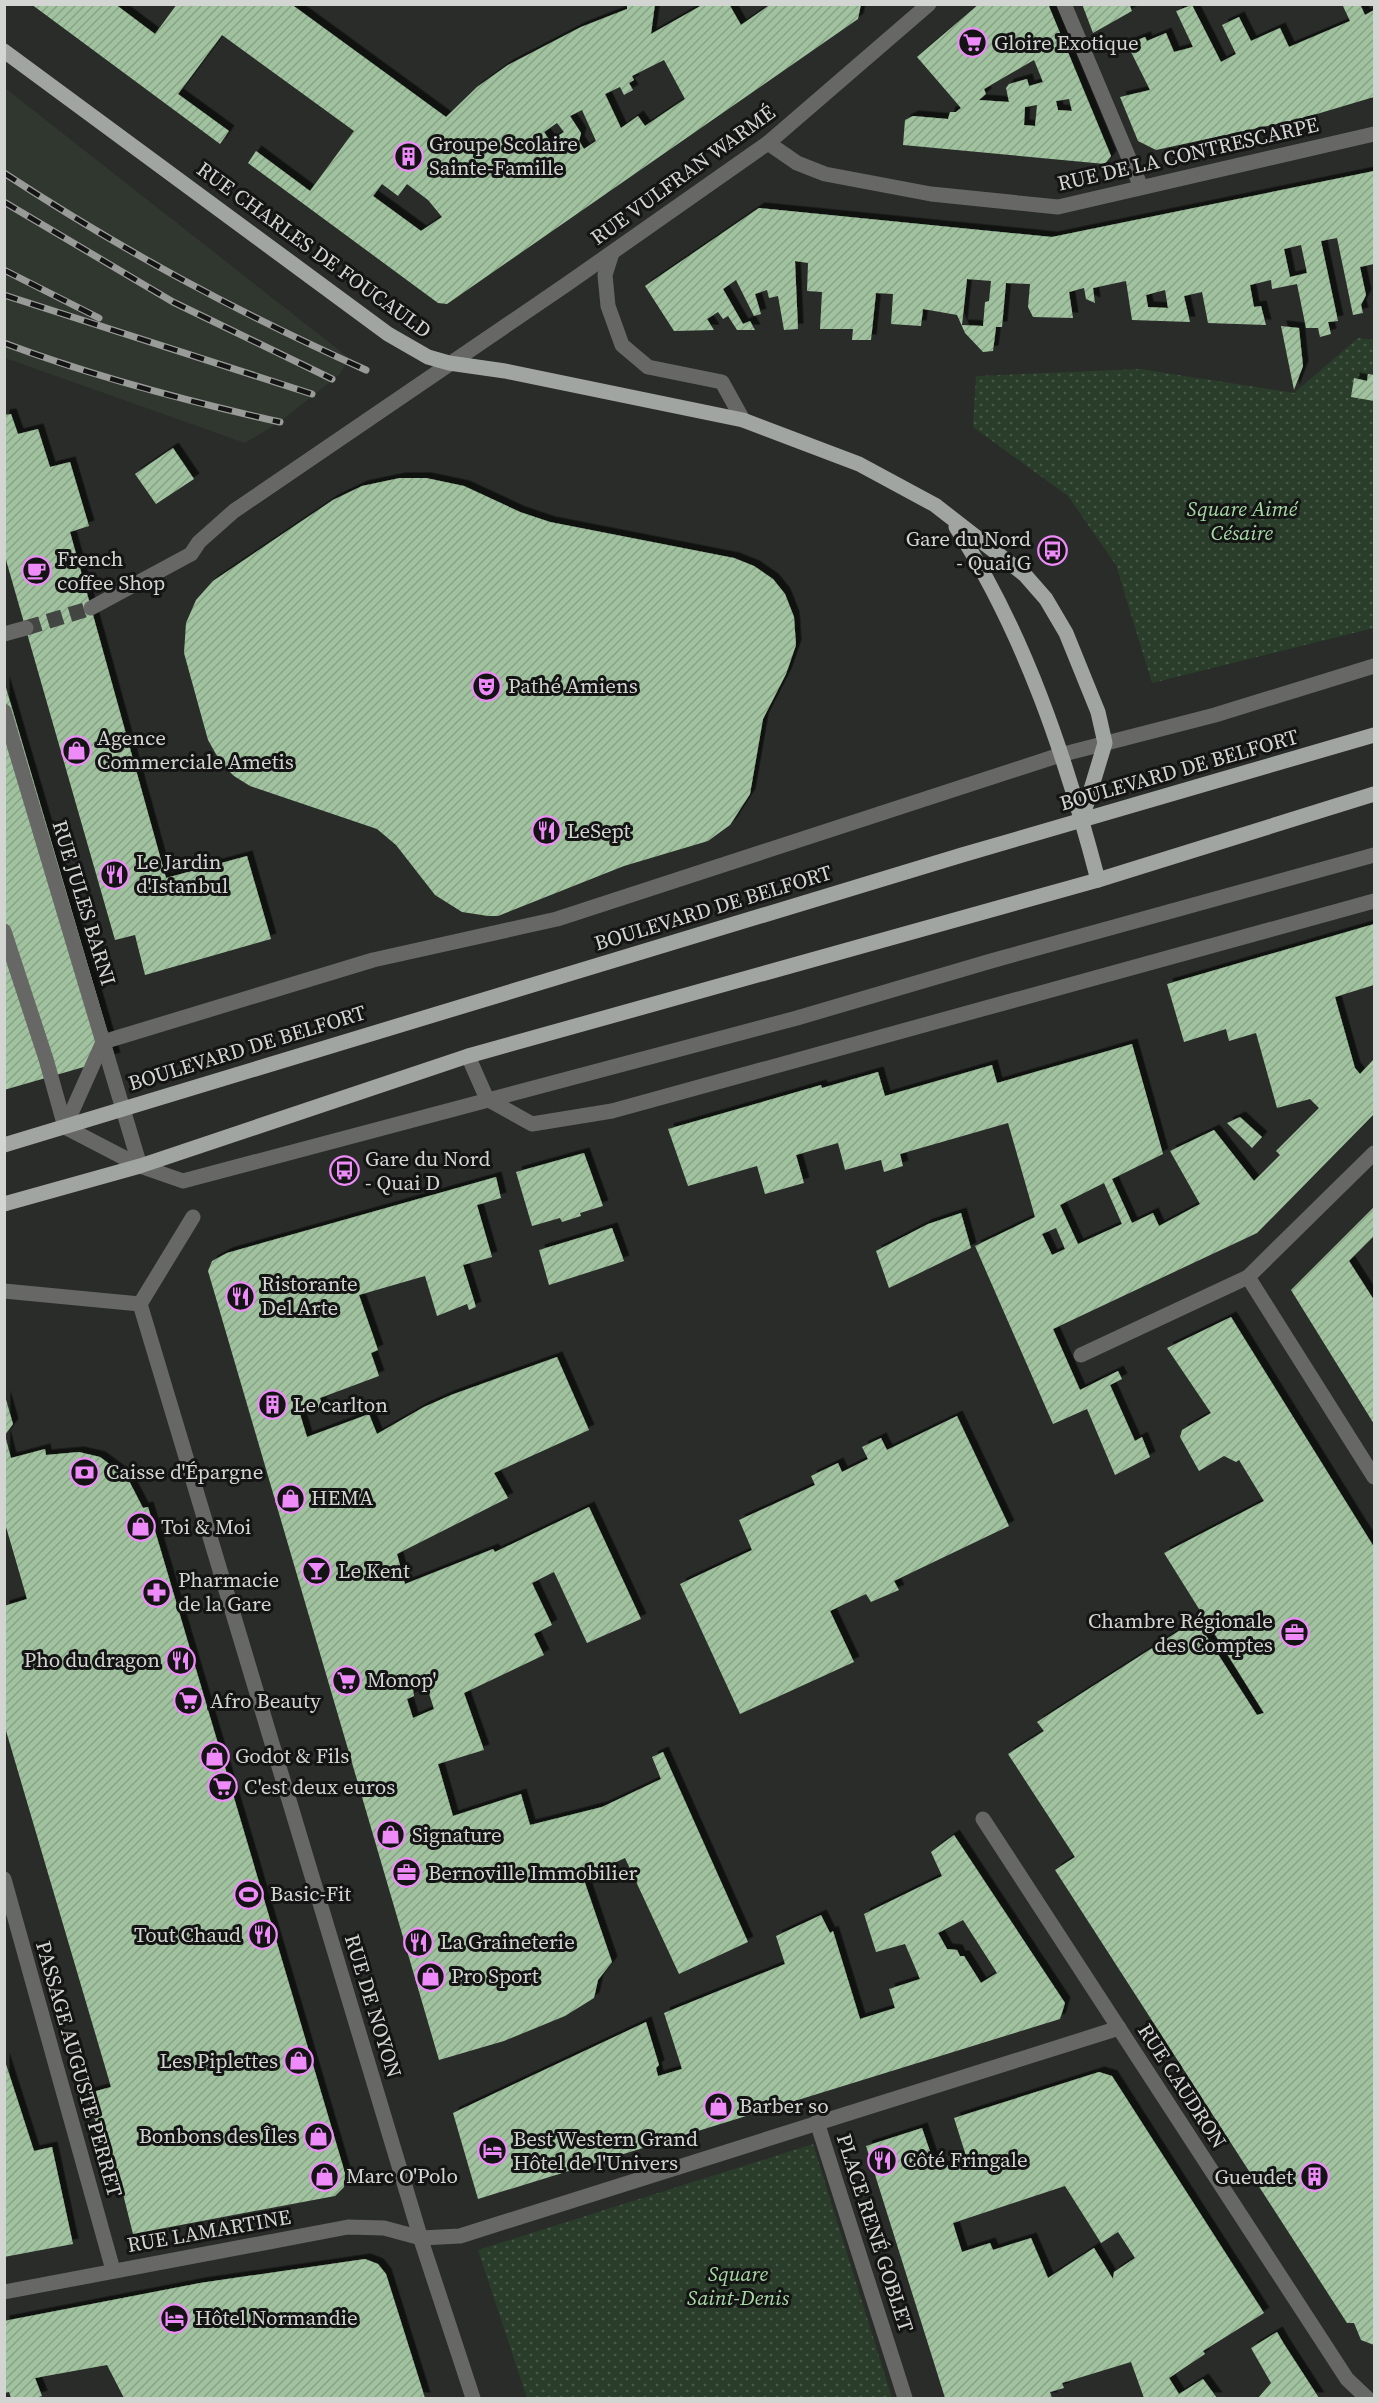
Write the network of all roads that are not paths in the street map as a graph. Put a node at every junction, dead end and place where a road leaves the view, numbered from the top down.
1 (904, 4) edge
2 (929, 4) edge
3 (1064, 4) edge
4 (915, 15) junction
5 (4, 51) edge
6 (1374, 134) edge
7 (768, 143) junction
8 (1141, 187) junction
9 (612, 253) junction
10 (449, 363) junction
11 (743, 420) junction
12 (952, 520) junction
13 (91, 608) tunnel mouth
14 (26, 628) tunnel mouth
15 (4, 634) edge
16 (1374, 666) edge
17 (4, 711) edge
18 (1374, 735) edge
19 (1105, 743) junction
20 (1060, 755) junction
21 (1374, 794) edge
22 (1082, 819) junction
23 (1374, 855) edge
24 (1098, 880) junction
25 (1374, 901) edge
26 (4, 931) edge
27 (103, 1042) junction
28 (468, 1056) junction
29 (487, 1099) junction
30 (121, 1108) junction
31 (65, 1127) junction
32 (4, 1145) edge
33 (1374, 1154) edge
34 (140, 1166) junction
35 (4, 1204) edge
36 (193, 1217) dead end
37 (1248, 1277) junction
38 (4, 1291) edge
39 (140, 1304) junction
40 (1082, 1355) dead end
41 (1374, 1477) edge
42 (983, 1819) dead end
43 (4, 1879) edge
44 (1119, 2028) junction
45 (817, 2122) junction
46 (421, 2238) junction
47 (113, 2270) junction
48 (4, 2292) edge
49 (473, 2398) edge
50 (905, 2398) edge
51 (1366, 2398) edge

1 - 4 street
2 - 4 street, RUE VULFRAN WARMÉ
3 - 8 street
4 - 7 street, RUE VULFRAN WARMÉ
5 - 10 main road, RUE CHARLES DE FOUCAULD
6 - 8 street, RUE DE LA CONTRESCARPE
7 - 8 street, RUE DE LA CONTRESCARPE
7 - 9 street, RUE VULFRAN WARMÉ
9 - 10 street, RUE VULFRAN WARMÉ
9 - 11 street
10 - 11 main road, RUE CHARLES DE FOUCAULD
10 - 13 street, RUE VULFRAN WARMÉ
11 - 12 main road, RUE CHARLES DE FOUCAULD
12 - 19 main road, RUE CHARLES DE FOUCAULD
12 - 20 main road, RUE CHARLES DE FOUCAULD
14 - 15 street
16 - 19 street
17 - 27 street, RUE JULES BARNI
18 - 22 main road, BOULEVARD DE BELFORT
19 - 20 street
19 - 22 main road, RUE CHARLES DE FOUCAULD
20 - 22 main road, RUE CHARLES DE FOUCAULD
20 - 27 street
21 - 24 main road
22 - 24 main road
22 - 30 main road, BOULEVARD DE BELFORT
23 - 29 street
24 - 28 main road
25 - 29 street
26 - 31 street
27 - 30 street, RUE JULES BARNI
27 - 31 street
28 - 29 street
28 - 34 main road
29 - 34 street
30 - 31 main road, BOULEVARD DE BELFORT
30 - 34 street, RUE JULES BARNI
31 - 32 main road, BOULEVARD DE BELFORT
31 - 34 street
33 - 37 street
34 - 35 main road
36 - 39 street
37 - 40 street
37 - 41 street
38 - 39 street
39 - 46 street, RUE DE NOYON
42 - 44 street
43 - 47 street, PASSAGE AUGUSTE PERRET
44 - 45 street, RUE CAUDRON
44 - 51 street, RUE CAUDRON
45 - 46 street, PLACE RENÉ GOBLET
45 - 50 street, PLACE RENÉ GOBLET
46 - 47 street, RUE LAMARTINE
46 - 49 street
47 - 48 street, RUE LAMARTINE

